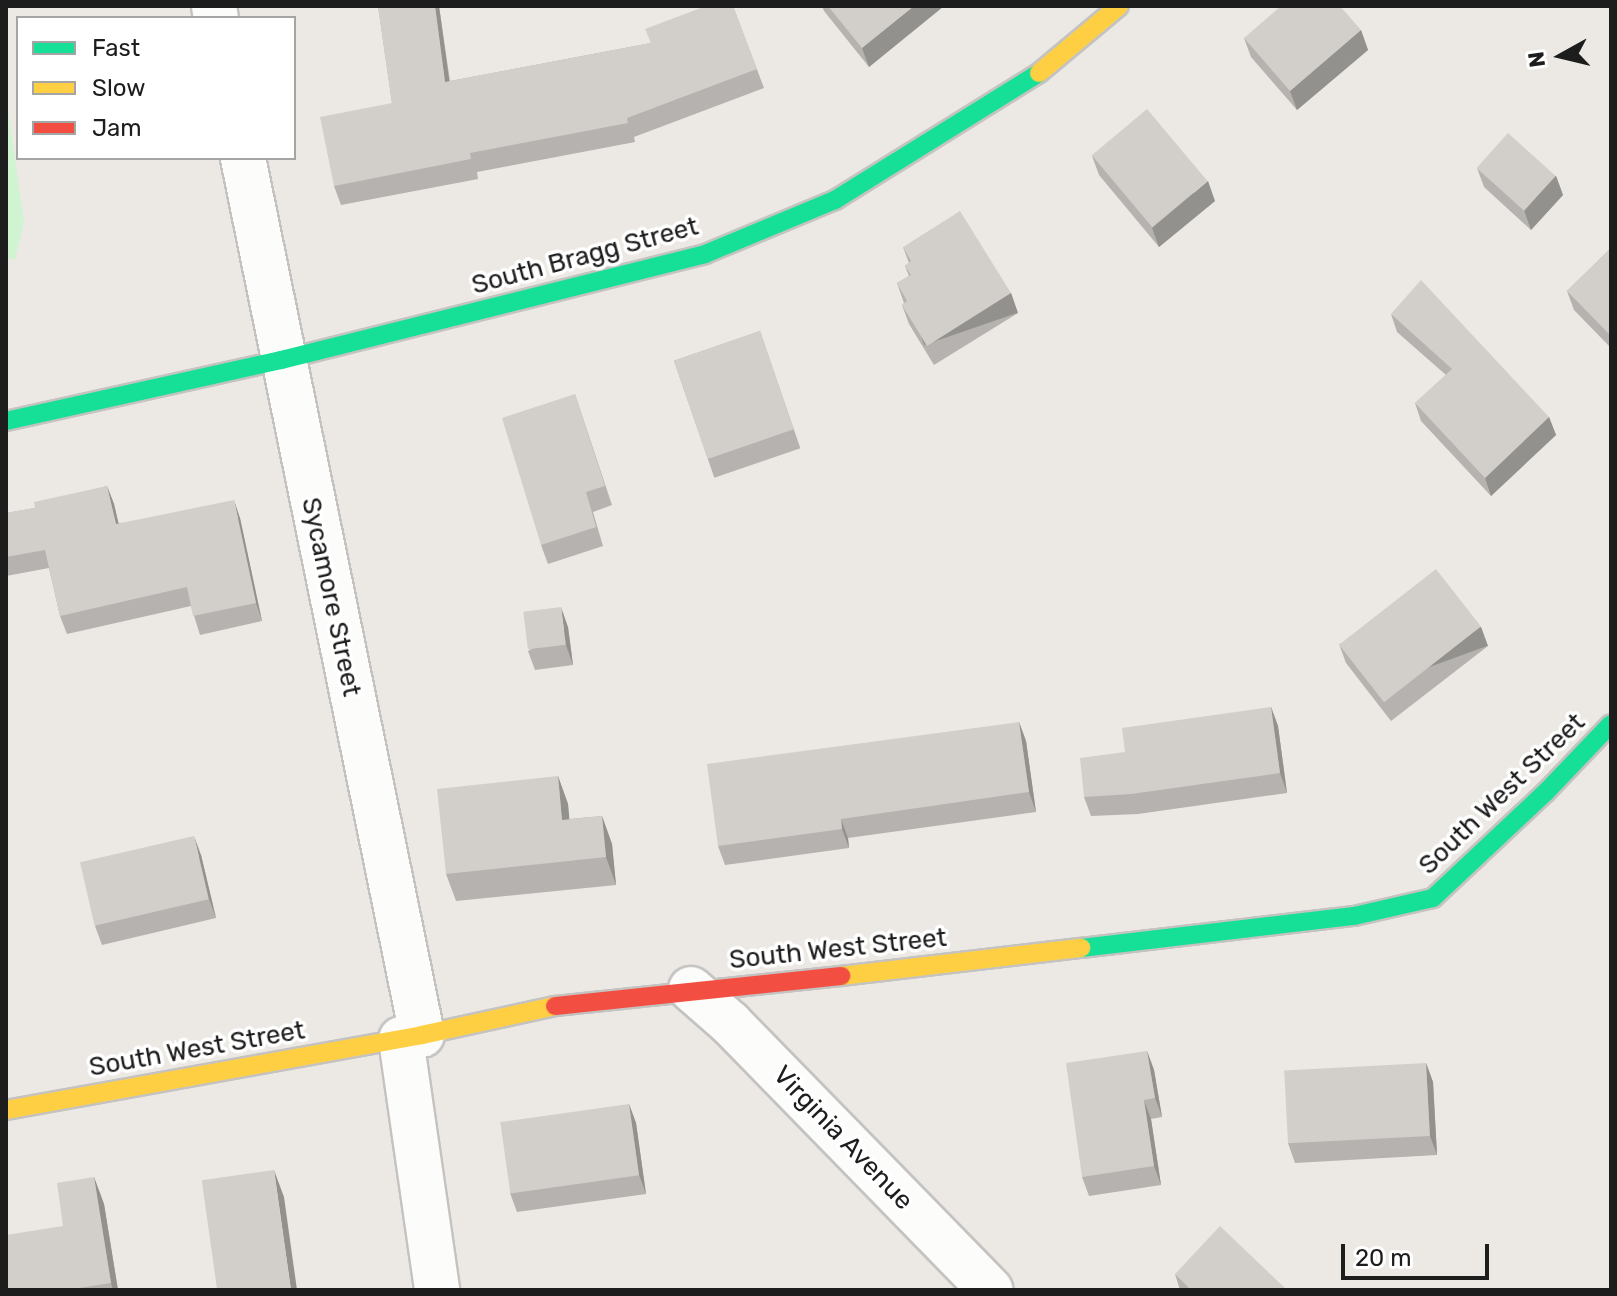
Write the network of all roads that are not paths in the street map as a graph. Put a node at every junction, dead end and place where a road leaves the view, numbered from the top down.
1 (1119, 6) edge
2 (243, 160) edge
3 (281, 360) junction
4 (6, 421) edge
5 (1611, 724) edge
6 (691, 989) junction
7 (411, 1037) junction
8 (6, 1110) edge
9 (437, 1290) edge
10 (991, 1290) edge

1 - 3 street, South Bragg Street
2 - 3 street, Sycamore Street
3 - 4 street, South Bragg Street
3 - 7 street, Sycamore Street
5 - 6 street, South West Street
6 - 7 street, South West Street
6 - 10 street, Virginia Avenue
7 - 8 street, South West Street
7 - 9 street, Sycamore Street

